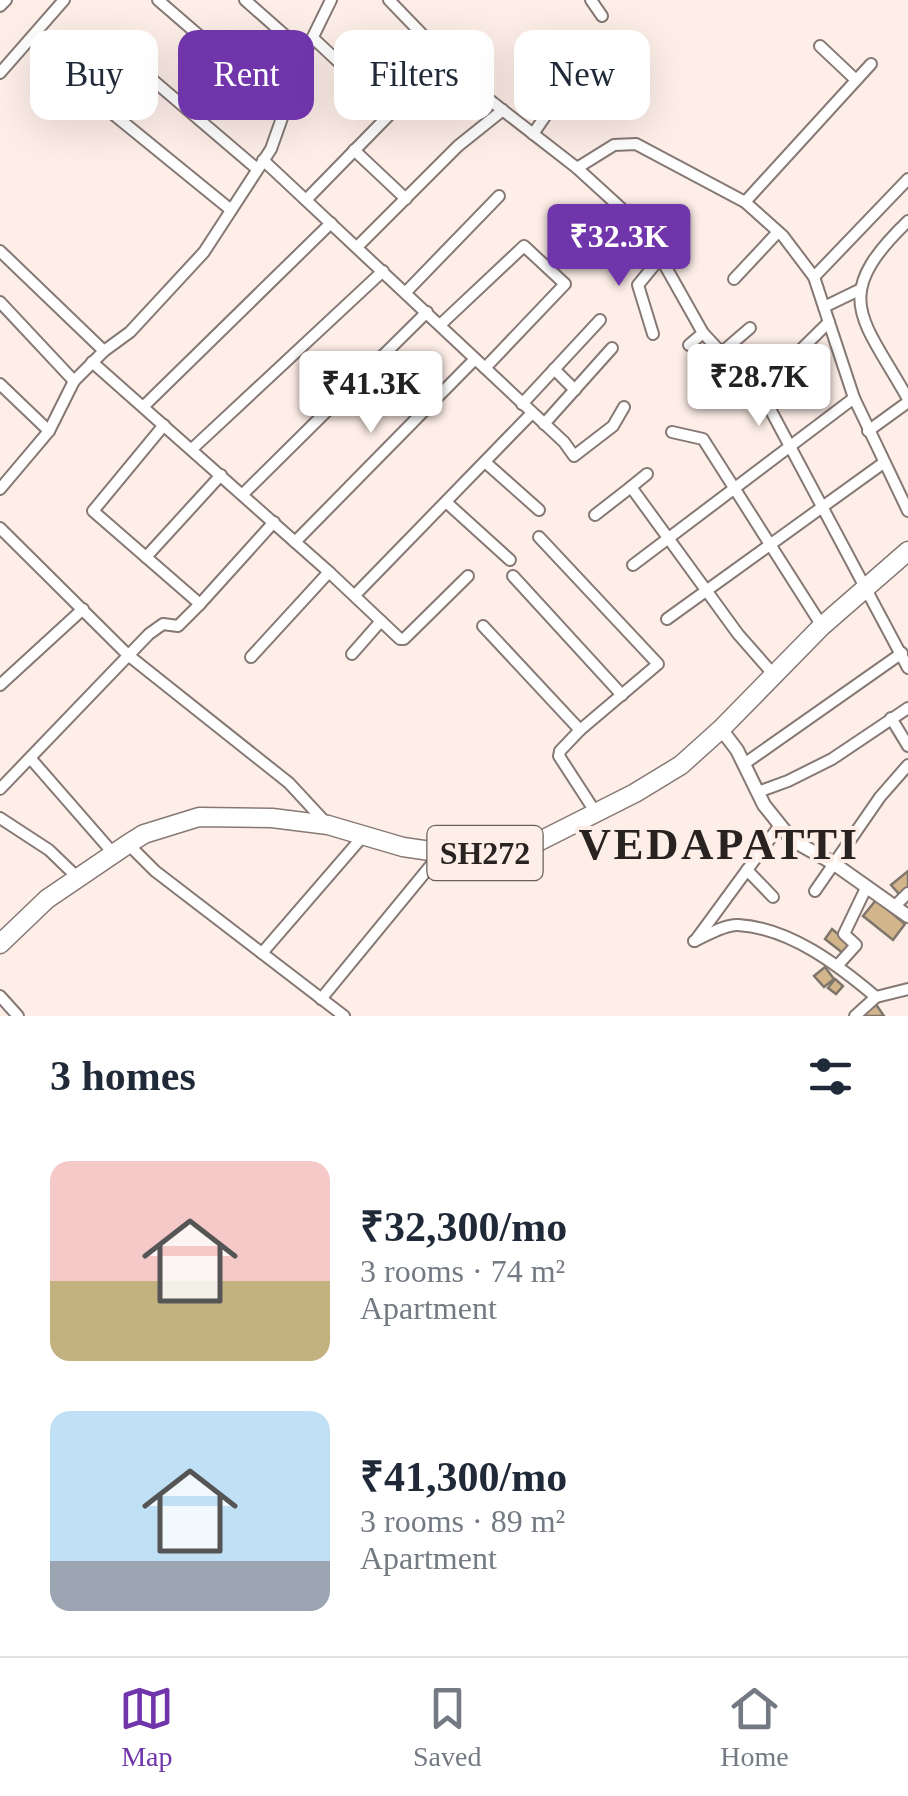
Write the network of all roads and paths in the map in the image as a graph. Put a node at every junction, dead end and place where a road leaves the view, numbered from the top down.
1 (6, 0) edge
2 (64, 0) edge
3 (158, 0) edge
4 (244, 0) edge
5 (390, 0) edge
6 (591, 0) edge
7 (328, 2) edge
8 (0, 6) edge
9 (602, 16) dead end
10 (193, 30) edge
11 (279, 30) edge
12 (314, 36) edge
13 (314, 39) edge
14 (820, 46) dead end
15 (871, 64) dead end
16 (0, 73) edge
17 (856, 80) junction
18 (158, 83) edge
19 (502, 110) junction
20 (119, 120) edge
21 (279, 120) edge
22 (543, 120) edge
23 (533, 134) junction
24 (354, 150) junction
25 (260, 165) junction
26 (576, 168) junction
27 (908, 178) edge
28 (499, 196) dead end
29 (406, 199) junction
30 (306, 200) junction
31 (744, 202) junction
32 (231, 210) junction
33 (908, 221) edge
34 (331, 223) junction
35 (778, 232) junction
36 (357, 247) junction
37 (0, 251) edge
38 (661, 257) junction
39 (383, 271) junction
40 (814, 277) junction
41 (734, 279) dead end
42 (859, 290) junction
43 (406, 292) junction
44 (0, 302) edge
45 (824, 307) junction
46 (427, 312) junction
47 (600, 320) dead end
48 (829, 322) junction
49 (440, 325) junction
50 (750, 328) dead end
51 (703, 332) junction
52 (653, 334) dead end
53 (690, 345) dead end
54 (612, 348) dead end
55 (104, 350) junction
56 (721, 353) junction
57 (475, 358) junction
58 (92, 362) junction
59 (731, 364) dead end
60 (485, 368) junction
61 (554, 370) junction
62 (74, 381) junction
63 (0, 384) edge
64 (575, 390) junction
65 (10, 394) junction
66 (854, 398) junction
67 (908, 400) edge
68 (0, 404) edge
69 (522, 404) junction
70 (144, 406) junction
71 (624, 407) dead end
72 (532, 413) junction
73 (544, 424) junction
74 (164, 425) junction
75 (49, 431) junction
76 (868, 431) junction
77 (672, 432) dead end
78 (792, 448) junction
79 (192, 449) junction
80 (485, 462) junction
81 (882, 464) junction
82 (221, 474) junction
83 (648, 474) dead end
84 (631, 487) junction
85 (0, 488) edge
86 (734, 488) junction
87 (243, 494) junction
88 (446, 502) junction
89 (820, 508) junction
90 (539, 510) dead end
91 (908, 512) edge
92 (595, 515) dead end
93 (274, 522) junction
94 (0, 528) edge
95 (539, 536) dead end
96 (668, 539) junction
97 (295, 542) junction
98 (770, 546) junction
99 (908, 550) edge
100 (146, 558) junction
101 (510, 560) dead end
102 (633, 565) dead end
103 (330, 572) junction
104 (468, 576) dead end
105 (513, 576) dead end
106 (865, 588) junction
107 (708, 591) junction
108 (355, 595) junction
109 (200, 604) junction
110 (82, 609) junction
111 (666, 619) dead end
112 (382, 621) junction
113 (484, 626) dead end
114 (822, 626) junction
115 (903, 646) edge
116 (352, 654) dead end
117 (128, 655) junction
118 (250, 657) dead end
119 (908, 668) edge
120 (774, 675) junction
121 (0, 685) edge
122 (622, 695) junction
123 (908, 708) edge
124 (891, 718) junction
125 (580, 730) junction
126 (721, 730) junction
127 (908, 746) edge
128 (31, 759) junction
129 (744, 764) junction
130 (908, 765) edge
131 (1, 786) edge
132 (758, 792) junction
133 (596, 813) junction
134 (0, 818) edge
135 (328, 825) junction
136 (780, 825) junction
137 (364, 835) junction
138 (120, 848) junction
139 (442, 852) junction
140 (832, 863) junction
141 (747, 870) junction
142 (77, 877) junction
143 (867, 886) junction
144 (815, 890) dead end
145 (908, 893) edge
146 (773, 896) dead end
147 (896, 905) junction
148 (908, 916) edge
149 (3, 934) edge
150 (262, 953) junction
151 (838, 966) junction
152 (908, 990) edge
153 (0, 996) edge
154 (876, 997) junction
155 (321, 998) junction
156 (18, 1016) edge
157 (344, 1016) edge
158 (856, 1016) edge

1 - 8 street
2 - 16 street
3 - 10 street
4 - 11 street
5 - 19 street
6 - 9 street
7 - 12 street
13 - 24 street
14 - 17 street
15 - 17 street
17 - 31 street
18 - 25 street
19 - 23 street
19 - 29 street
20 - 32 street
21 - 25 street
22 - 23 street
23 - 26 street
24 - 29 street
24 - 30 street
25 - 30 street
25 - 32 street
26 - 31 street
26 - 38 street
27 - 40 street
28 - 43 street
29 - 36 street
30 - 34 street
31 - 35 street
32 - 55 street
33 - 42 street
34 - 36 street
34 - 70 street
35 - 40 street
35 - 41 street
36 - 39 street
37 - 55 street
38 - 51 street
38 - 52 street
39 - 43 street
39 - 79 street
40 - 45 street
42 - 45 street
42 - 67 street
43 - 46 street
44 - 62 street
45 - 48 street
46 - 49 street
46 - 87 street
47 - 61 street
48 - 66 street
48 - 78 street
49 - 57 street
49 - 60 street
50 - 56 street
51 - 53 street
51 - 56 street
54 - 64 street
55 - 58 street
56 - 59 street
57 - 60 street
57 - 97 street
58 - 62 street
58 - 70 street
60 - 69 street
61 - 64 street
61 - 69 street
62 - 75 street
63 - 65 street
64 - 73 street
65 - 68 street
65 - 75 street
66 - 76 street
66 - 78 street
67 - 76 street
69 - 72 street
70 - 74 street
71 - 73 street
72 - 73 street
72 - 80 street
74 - 79 street
74 - 100 street
75 - 85 street
76 - 81 street
77 - 86 street
78 - 86 street
78 - 89 street
79 - 82 street
80 - 88 street
80 - 90 street
81 - 89 street
81 - 91 street
82 - 87 street
82 - 100 street
83 - 84 street
84 - 92 street
84 - 96 street
86 - 96 street
86 - 98 street
87 - 93 street
88 - 101 street
88 - 108 street
89 - 98 street
89 - 106 street
93 - 97 street
93 - 109 street
94 - 110 street
95 - 122 street
96 - 102 street
96 - 107 street
97 - 103 street
98 - 107 street
98 - 114 street
99 - 106 main road, SH272
100 - 109 street
103 - 108 street
103 - 118 street
104 - 112 street
105 - 122 street
106 - 114 main road, SH272
106 - 115 street
107 - 111 street
107 - 120 street
108 - 112 street
109 - 117 street
110 - 117 street
110 - 121 street
112 - 116 street
113 - 125 street
114 - 120 main road, SH272
115 - 119 street
115 - 129 street
117 - 128 street
117 - 135 street
120 - 126 main road, SH272
122 - 125 street
123 - 124 street
124 - 127 street
124 - 132 street
125 - 133 street
126 - 129 street
126 - 133 main road, SH272
128 - 131 street
128 - 138 street
129 - 132 street
130 - 140 street
132 - 136 street
133 - 139 main road, SH272
134 - 142 street
135 - 137 main road, SH272
135 - 138 main road, SH272
136 - 140 street
136 - 141 street
137 - 139 main road, SH272
137 - 150 street
138 - 142 main road, SH272
138 - 150 street
139 - 155 street
140 - 143 street
140 - 144 street
141 - 146 street
141 - 151 street
142 - 149 main road, SH272
143 - 147 street
143 - 151 street
145 - 147 street
147 - 148 street
150 - 155 street
151 - 154 street
152 - 154 street
153 - 156 street
154 - 158 street
155 - 157 street

